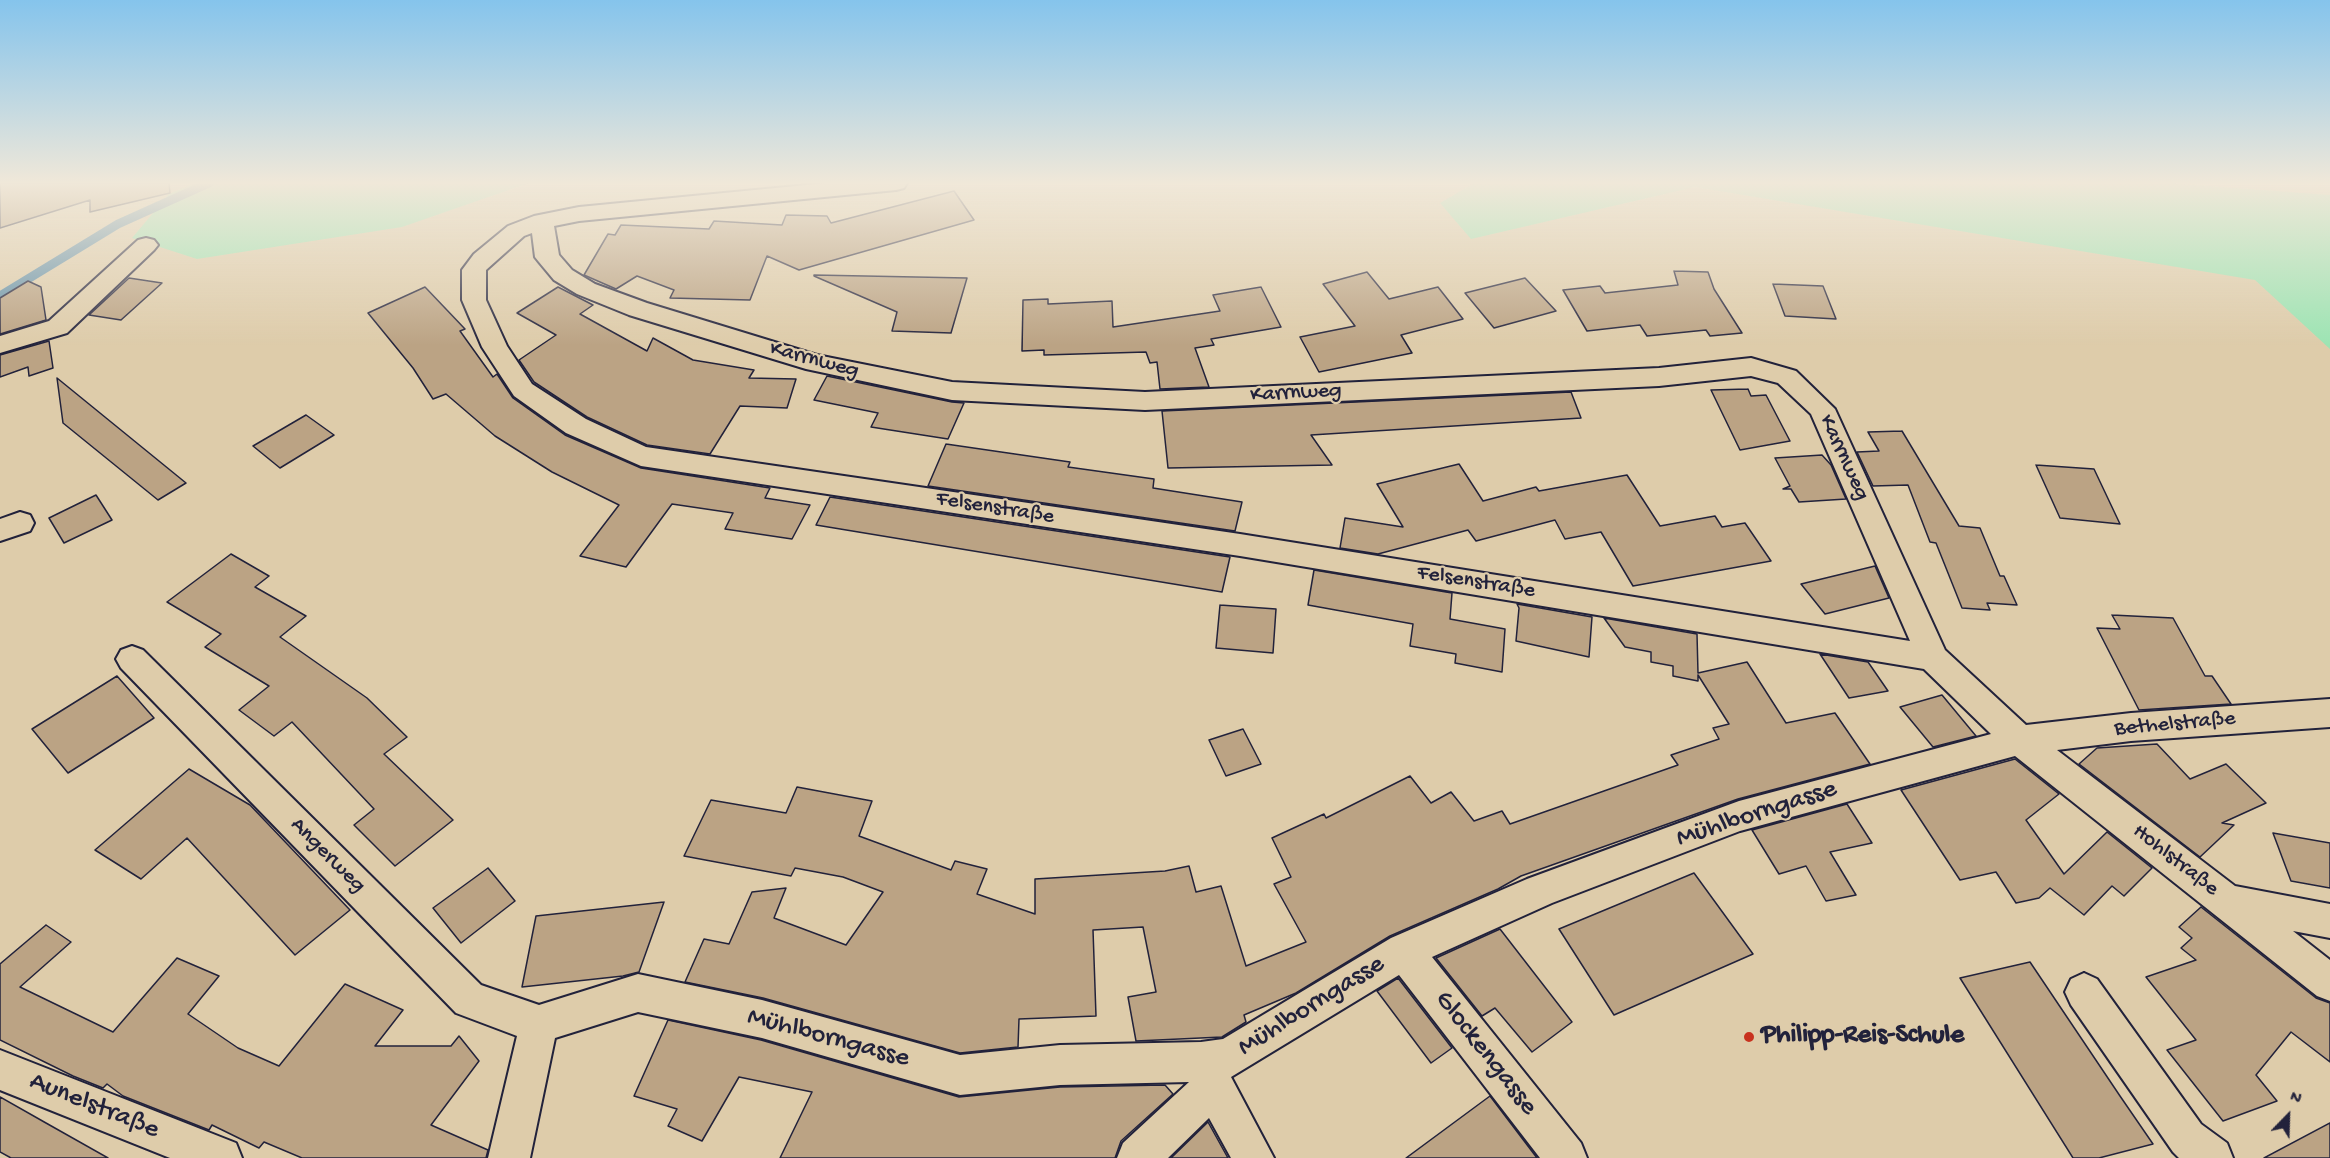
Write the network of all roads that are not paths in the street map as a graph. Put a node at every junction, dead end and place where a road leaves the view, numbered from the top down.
1 (509, 237) edge
2 (544, 237) edge
3 (146, 245) dead end
4 (0, 345) edge
5 (1933, 658) junction
6 (132, 659) dead end
7 (2330, 713) edge
8 (2020, 740) junction
9 (2227, 902) junction
10 (2330, 921) edge
11 (1404, 951) junction
12 (2330, 983) edge
13 (2084, 992) dead end
14 (539, 1024) junction
15 (0, 1070) edge
16 (1207, 1075) junction
17 (221, 1158) edge
18 (509, 1158) edge
19 (1138, 1158) edge
20 (1253, 1158) edge
21 (1566, 1158) edge
22 (2212, 1158) edge

1 - 5 street, Felsenstraße
2 - 5 street, Karrnweg
3 - 4 street
5 - 8 street
6 - 14 street, Angerweg
7 - 8 street, Bethelstraße
8 - 9 street, Hohlstraße
8 - 11 street, Mühlborngasse
9 - 10 street
9 - 12 street, Hohlstraße
11 - 16 street, Mühlborngasse
11 - 21 street, Glockengasse
13 - 22 street
14 - 16 street, Mühlborngasse
14 - 18 street
15 - 17 street, Aunelstraße
16 - 19 street
16 - 20 street

